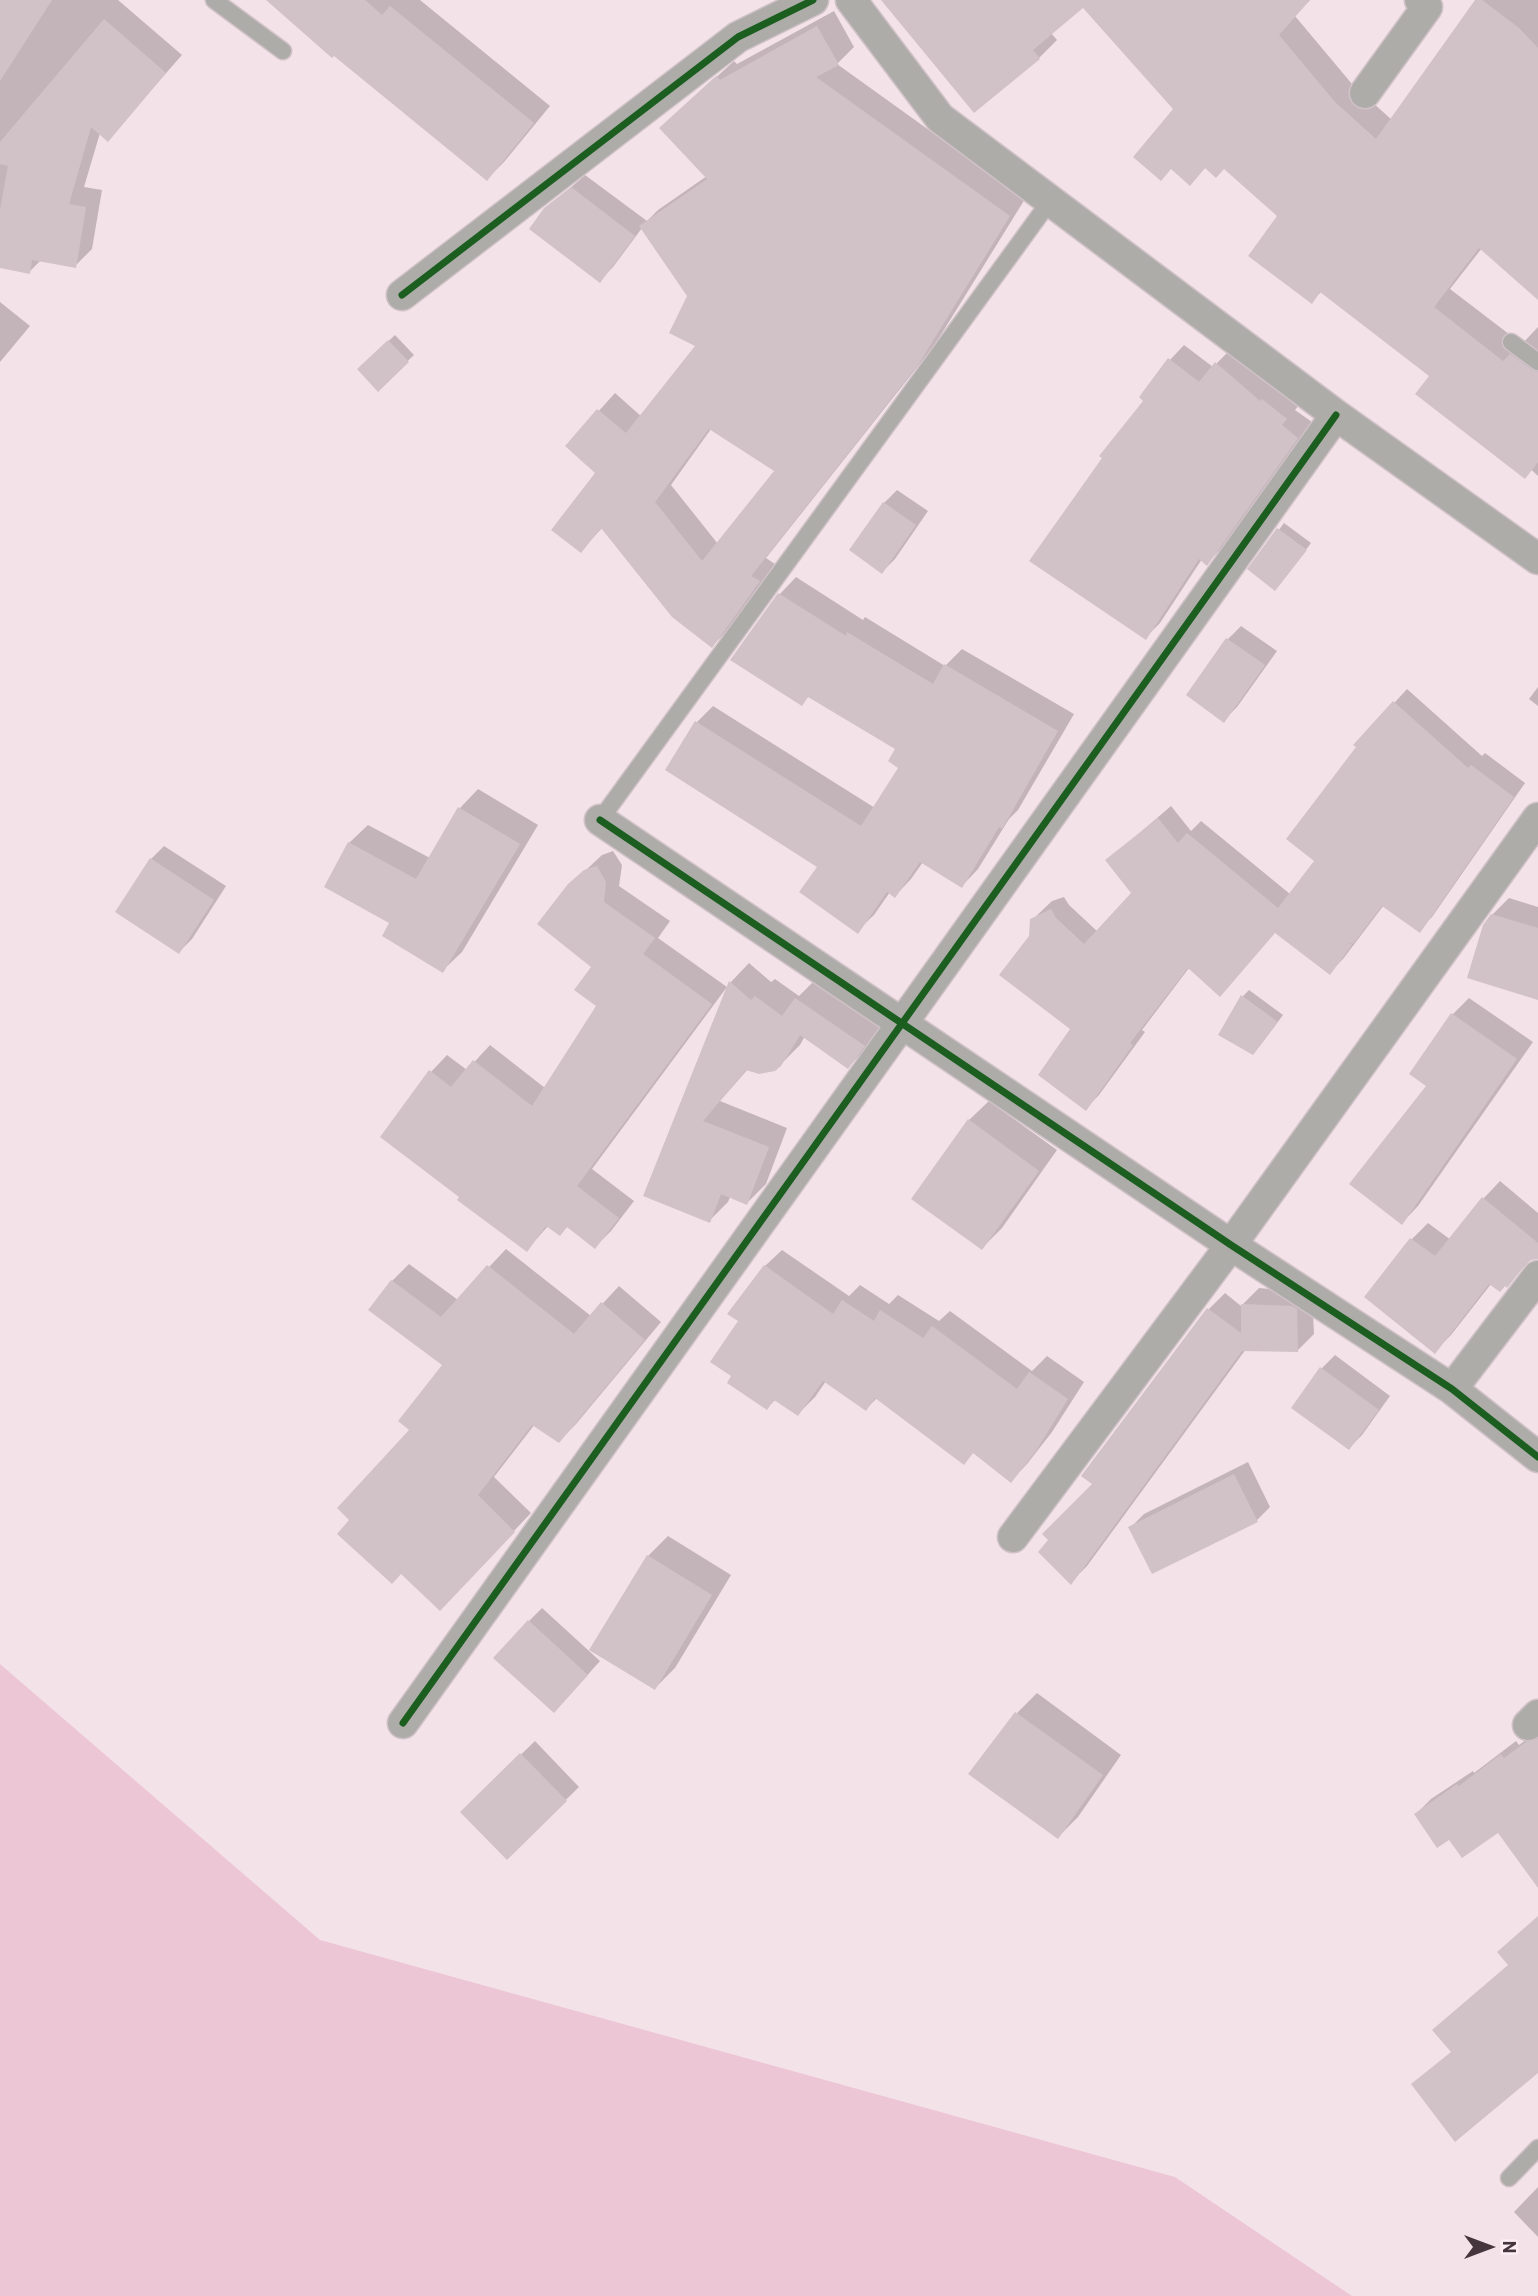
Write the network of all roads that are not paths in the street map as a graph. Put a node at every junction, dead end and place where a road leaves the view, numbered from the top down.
1 (214, 0) edge
2 (813, 0) edge
3 (851, 0) edge
4 (1420, 0) edge
5 (283, 51) dead end
6 (1365, 93) dead end
7 (1050, 201) junction
8 (402, 295) dead end
9 (1511, 342) dead end
10 (1538, 362) edge
11 (1336, 415) junction
12 (1538, 559) edge
13 (1538, 818) edge
14 (600, 820) joint
15 (902, 1023) junction
16 (1231, 1245) junction
17 (1538, 1276) edge
18 (1452, 1389) junction
19 (1538, 1457) edge
20 (1013, 1537) dead end
21 (403, 1723) dead end
22 (1538, 2148) edge
23 (1509, 2178) dead end

1 - 5 lane
2 - 8 street
3 - 7 street
4 - 6 street
7 - 11 street
7 - 14 lane
9 - 10 lane
11 - 12 street
11 - 15 street
13 - 16 street
14 - 15 street
15 - 16 street
15 - 21 street
16 - 18 street
16 - 20 street
17 - 18 street
18 - 19 street
22 - 23 lane

